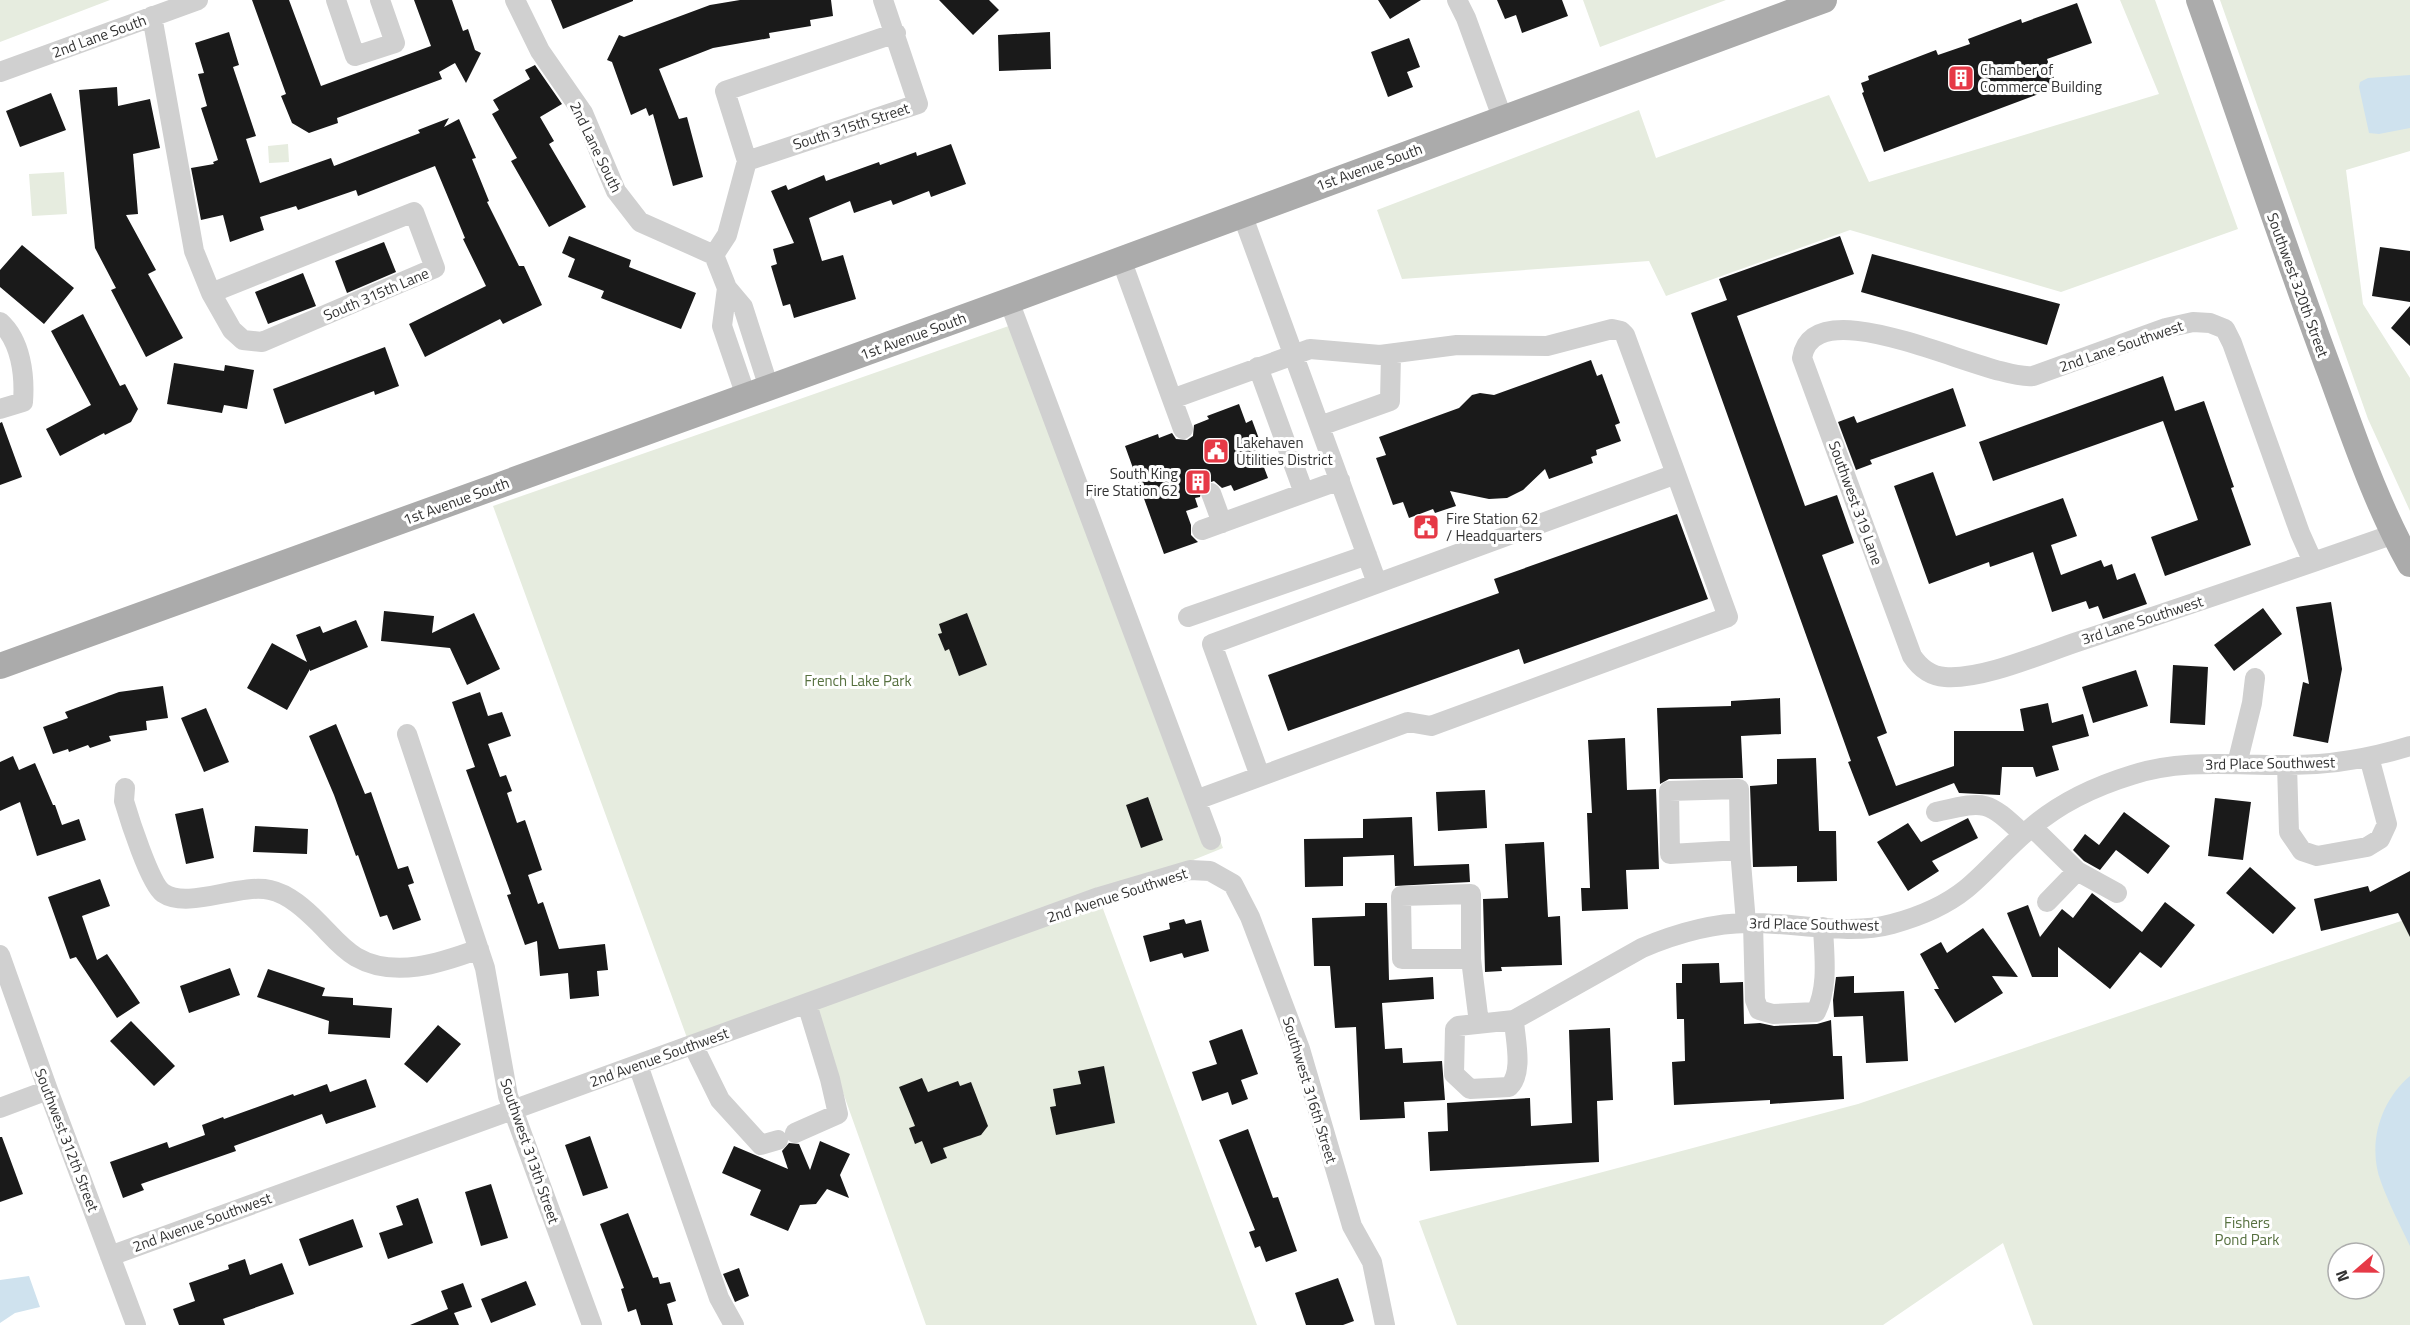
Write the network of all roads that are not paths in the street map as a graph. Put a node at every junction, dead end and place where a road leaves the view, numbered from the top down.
1 (198, 0) edge
2 (336, 0) edge
3 (380, 0) edge
4 (515, 0) edge
5 (883, 0) edge
6 (1457, 0) edge
7 (1824, 0) edge
8 (2199, 0) edge
9 (152, 16) junction
10 (896, 33) junction
11 (0, 72) edge
12 (1502, 117) junction
13 (747, 161) junction
14 (1242, 214) junction
15 (714, 255) junction
16 (1121, 260) junction
17 (211, 293) junction
18 (1009, 301) junction
19 (0, 322) edge
20 (1293, 354) junction
21 (1391, 354) junction
22 (1258, 367) junction
23 (1806, 368) joint
24 (757, 392) junction
25 (1172, 399) junction
26 (0, 409) edge
27 (1320, 426) junction
28 (1183, 429) dead end
29 (1676, 474) junction
30 (1340, 480) junction
31 (1211, 493) dead end
32 (1304, 493) junction
33 (1222, 523) junction
34 (1202, 531) dead end
35 (2394, 534) junction
36 (1367, 555) junction
37 (2313, 562) junction
38 (2410, 564) edge
39 (1377, 584) junction
40 (1188, 616) dead end
41 (1906, 639) joint
42 (0, 666) edge
43 (2255, 678) dead end
44 (407, 734) dead end
45 (2410, 746) edge
46 (2369, 757) junction
47 (2237, 764) junction
48 (2287, 765) junction
49 (1260, 776) junction
50 (125, 788) dead end
51 (1196, 800) junction
52 (1936, 812) dead end
53 (2027, 830) junction
54 (1211, 840) dead end
55 (1740, 850) junction
56 (1210, 871) joint
57 (2077, 871) junction
58 (2117, 893) dead end
59 (2047, 902) dead end
60 (1750, 923) junction
61 (1823, 927) junction
62 (479, 949) junction
63 (0, 955) edge
64 (1471, 959) junction
65 (807, 1004) junction
66 (1514, 1020) junction
67 (1479, 1023) junction
68 (693, 1045) junction
69 (638, 1065) junction
70 (48, 1090) junction
71 (0, 1108) edge
72 (513, 1110) junction
73 (110, 1256) junction
74 (136, 1325) edge
75 (592, 1325) edge
76 (734, 1325) edge
77 (1385, 1325) edge

1 - 9 street, 2nd Lane South
2 - 3 street
4 - 15 street, 2nd Lane South
5 - 10 street, South 315th Street
6 - 12 street
7 - 12 main road, 1st Avenue South
8 - 35 main road, Southwest 320th Street
9 - 11 street, 2nd Lane South
9 - 17 street, South 315th Lane
10 - 13 street
10 - 13 street, South 315th Street
12 - 14 main road, 1st Avenue South
13 - 15 street
14 - 16 main road, 1st Avenue South
14 - 20 street
15 - 24 street
16 - 18 main road, 1st Avenue South
16 - 25 street
17 - 17 street, South 315th Lane
18 - 24 main road, 1st Avenue South
18 - 51 street
19 - 26 street
20 - 21 street
20 - 22 street
20 - 27 street
21 - 27 street
21 - 29 street
22 - 25 street
22 - 32 street
23 - 37 street, 2nd Lane Southwest
23 - 41 street, Southwest 319 Lane
24 - 42 main road, 1st Avenue South
25 - 28 street
27 - 30 street
29 - 39 street
29 - 49 street
30 - 32 street
30 - 36 street
31 - 33 street
32 - 33 street
33 - 34 street
35 - 37 street, 3rd Lane Southwest
35 - 38 main road, Southwest 320th Street
36 - 39 street
36 - 40 street
37 - 41 street, 3rd Lane Southwest
39 - 49 street
43 - 47 street
44 - 62 street, Southwest 313th Street
45 - 46 street, 3rd Place Southwest
46 - 48 street, 3rd Place Southwest
46 - 48 street
47 - 48 street, 3rd Place Southwest
47 - 53 street, 3rd Place Southwest
49 - 51 street
50 - 62 street
51 - 54 street
52 - 53 street
53 - 57 street
53 - 61 street, 3rd Place Southwest
55 - 55 street
55 - 60 street
56 - 65 street, 2nd Avenue Southwest
56 - 77 street, Southwest 316th Street
57 - 58 street
57 - 59 street
60 - 61 street, 3rd Place Southwest
60 - 61 street
60 - 66 street, 3rd Place Southwest
62 - 72 street, Southwest 313th Street
63 - 70 street, Southwest 312th Street
64 - 64 street
64 - 67 street
65 - 68 street, 2nd Avenue Southwest
65 - 68 street
66 - 67 street
66 - 67 street
68 - 69 street, 2nd Avenue Southwest
69 - 72 street, 2nd Avenue Southwest
69 - 76 street
70 - 71 street
70 - 73 street, Southwest 312th Street
72 - 73 street, 2nd Avenue Southwest
72 - 75 street, Southwest 313th Street
73 - 74 street, Southwest 312th Street

